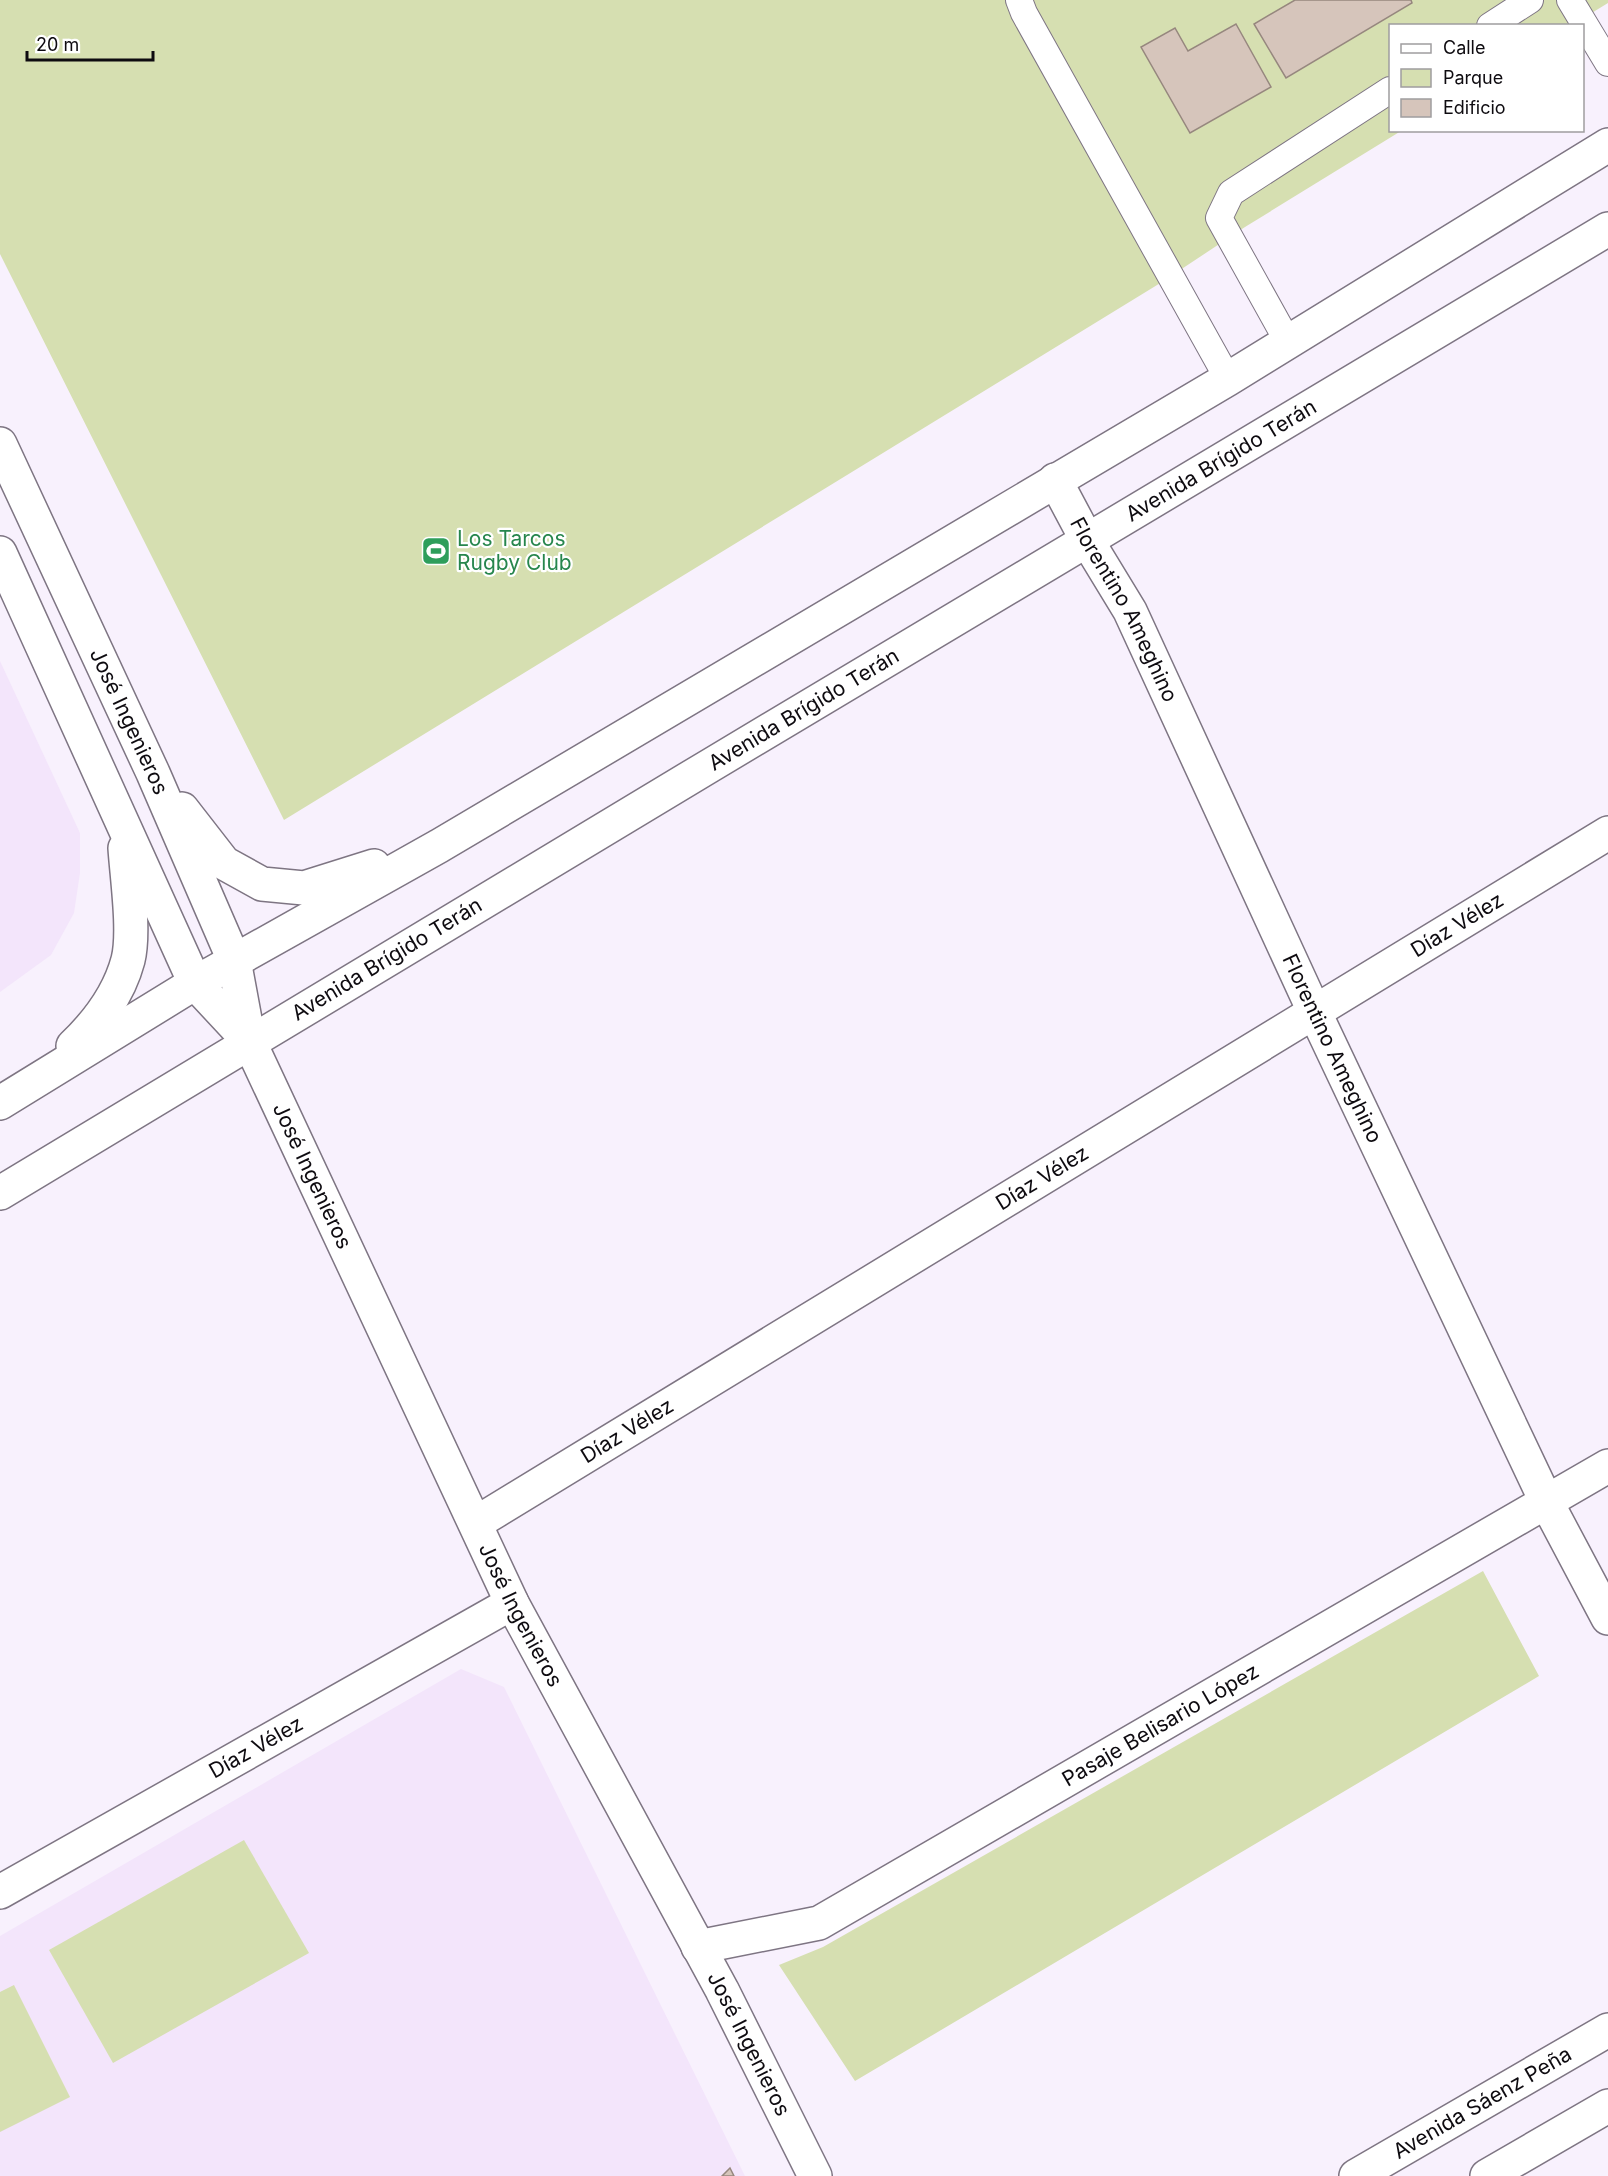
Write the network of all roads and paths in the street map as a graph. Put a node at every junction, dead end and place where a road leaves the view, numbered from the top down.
1 (1019, 0) edge
2 (1530, 0) edge
3 (1570, 0) edge
4 (1493, 24) edge
5 (1608, 63) edge
6 (1389, 91) edge
7 (1608, 144) edge
8 (1608, 229) edge
9 (1288, 342) junction
10 (1228, 379) junction
11 (0, 444) edge
12 (1055, 480) junction
13 (1088, 542) junction
14 (0, 553) edge
15 (153, 773) junction
16 (123, 825) junction
17 (1608, 833) edge
18 (439, 846) junction
19 (234, 960) junction
20 (195, 983) junction
21 (1314, 1011) junction
22 (249, 1041) junction
23 (38, 1080) junction
24 (0, 1103) edge
25 (0, 1193) edge
26 (1608, 1466) edge
27 (1547, 1503) junction
28 (476, 1523) junction
29 (512, 1603) junction
30 (1608, 1618) edge
31 (0, 1892) edge
32 (698, 1947) junction
33 (1608, 2030) edge
34 (1608, 2106) edge
35 (815, 2176) edge
36 (1356, 2176) edge
37 (1487, 2176) edge

1 - 10 lane
2 - 4 lane
3 - 5 lane
6 - 9 lane
7 - 9 main road
8 - 13 main road, Avenida Brígido Terán
9 - 10 main road
10 - 12 main road
11 - 15 main road, José Ingenieros
12 - 13 main road, Florentino Ameghino
12 - 18 main road
13 - 21 main road, Florentino Ameghino
13 - 22 main road, Avenida Brígido Terán
14 - 16 main road, José Ingenieros
15 - 18 main road
15 - 19 main road, José Ingenieros
16 - 20 main road, José Ingenieros
16 - 23 main road
17 - 21 main road, Díaz Vélez
18 - 19 main road
19 - 20 main road
19 - 22 main road, José Ingenieros
20 - 22 main road, José Ingenieros
20 - 23 main road
21 - 27 main road, Florentino Ameghino
21 - 28 main road, Díaz Vélez
22 - 25 main road, Avenida Brígido Terán
22 - 28 main road, José Ingenieros
23 - 24 main road
26 - 27 main road, Pasaje Belisario López
27 - 30 main road, Florentino Ameghino
27 - 32 main road, Pasaje Belisario López
28 - 29 main road, José Ingenieros
29 - 31 main road, Díaz Vélez
29 - 32 main road, José Ingenieros
32 - 35 main road, José Ingenieros
33 - 36 main road, Avenida Sáenz Peña
34 - 37 main road

